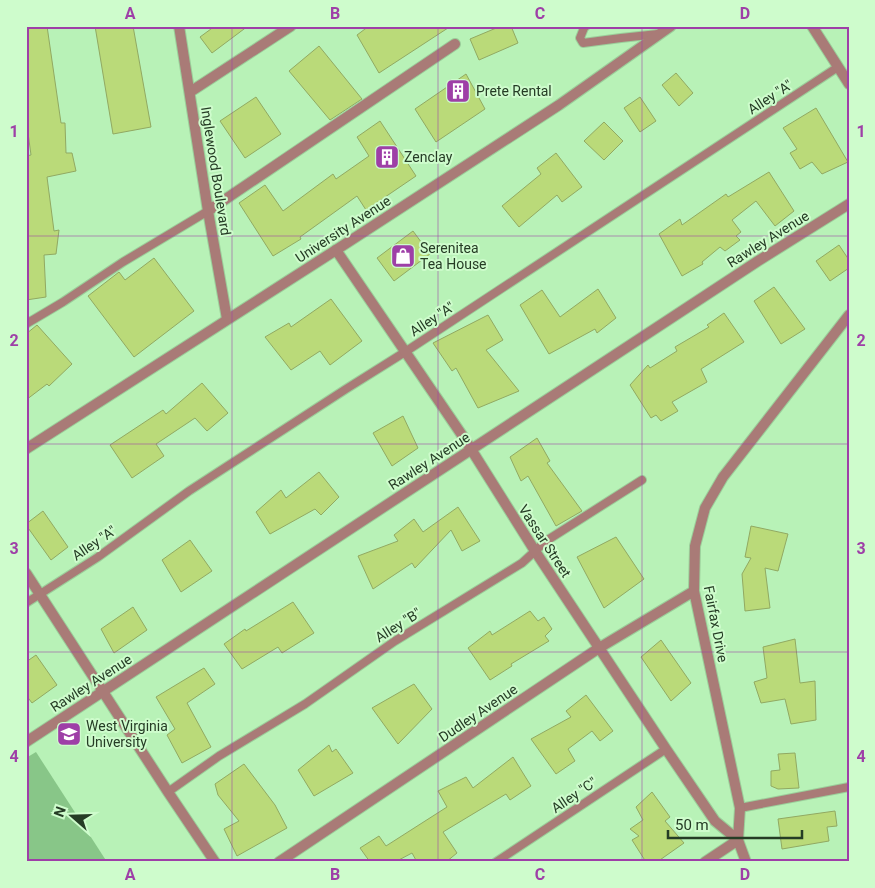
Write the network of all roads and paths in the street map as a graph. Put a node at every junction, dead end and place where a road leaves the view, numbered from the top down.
1 (179, 26) edge
2 (291, 26) edge
3 (586, 26) edge
4 (671, 26) edge
5 (812, 26) edge
6 (660, 34) junction
7 (455, 44) dead end
8 (838, 67) junction
9 (849, 84) edge
10 (190, 92) junction
11 (849, 204) edge
12 (208, 211) junction
13 (336, 250) junction
14 (849, 315) edge
15 (227, 319) junction
16 (26, 324) edge
17 (405, 352) junction
18 (26, 450) edge
19 (471, 450) junction
20 (642, 480) dead end
21 (535, 551) junction
22 (26, 573) edge
23 (694, 591) junction
24 (40, 594) junction
25 (26, 603) edge
26 (599, 648) junction
27 (103, 691) junction
28 (26, 742) edge
29 (666, 749) junction
30 (849, 787) edge
31 (168, 792) junction
32 (740, 808) junction
33 (738, 840) junction
34 (215, 862) edge
35 (279, 862) edge
36 (496, 862) edge
37 (705, 862) edge
38 (746, 862) edge

1 - 10 street, Inglewood Boulevard
2 - 10 street
3 - 6 lane
4 - 6 street, University Avenue
5 - 8 street
6 - 13 street, University Avenue
7 - 12 street
8 - 9 street
8 - 17 lane, Alley "A"
10 - 12 street, Inglewood Boulevard
11 - 19 street, Rawley Avenue
12 - 15 street, Inglewood Boulevard
12 - 16 lane
13 - 15 street, University Avenue
13 - 17 street, Vassar Street
14 - 23 street, Fairfax Drive
15 - 18 street, University Avenue
17 - 19 street, Vassar Street
17 - 24 lane, Alley "A"
19 - 21 street, Vassar Street
19 - 27 street, Rawley Avenue
20 - 21 lane, Alley "B"
21 - 26 street, Vassar Street
21 - 31 lane, Alley "B"
22 - 24 street
23 - 26 street, Dudley Avenue
23 - 32 street, Fairfax Drive
24 - 25 lane, Alley "A"
24 - 27 street
26 - 29 street, Vassar Street
26 - 35 street, Dudley Avenue
27 - 28 street, Rawley Avenue
27 - 31 street
29 - 33 street, Vassar Street
29 - 36 lane, Alley "C"
30 - 32 lane
31 - 34 street
32 - 33 street, Fairfax Drive
33 - 37 street
33 - 38 street, Fairfax Drive

